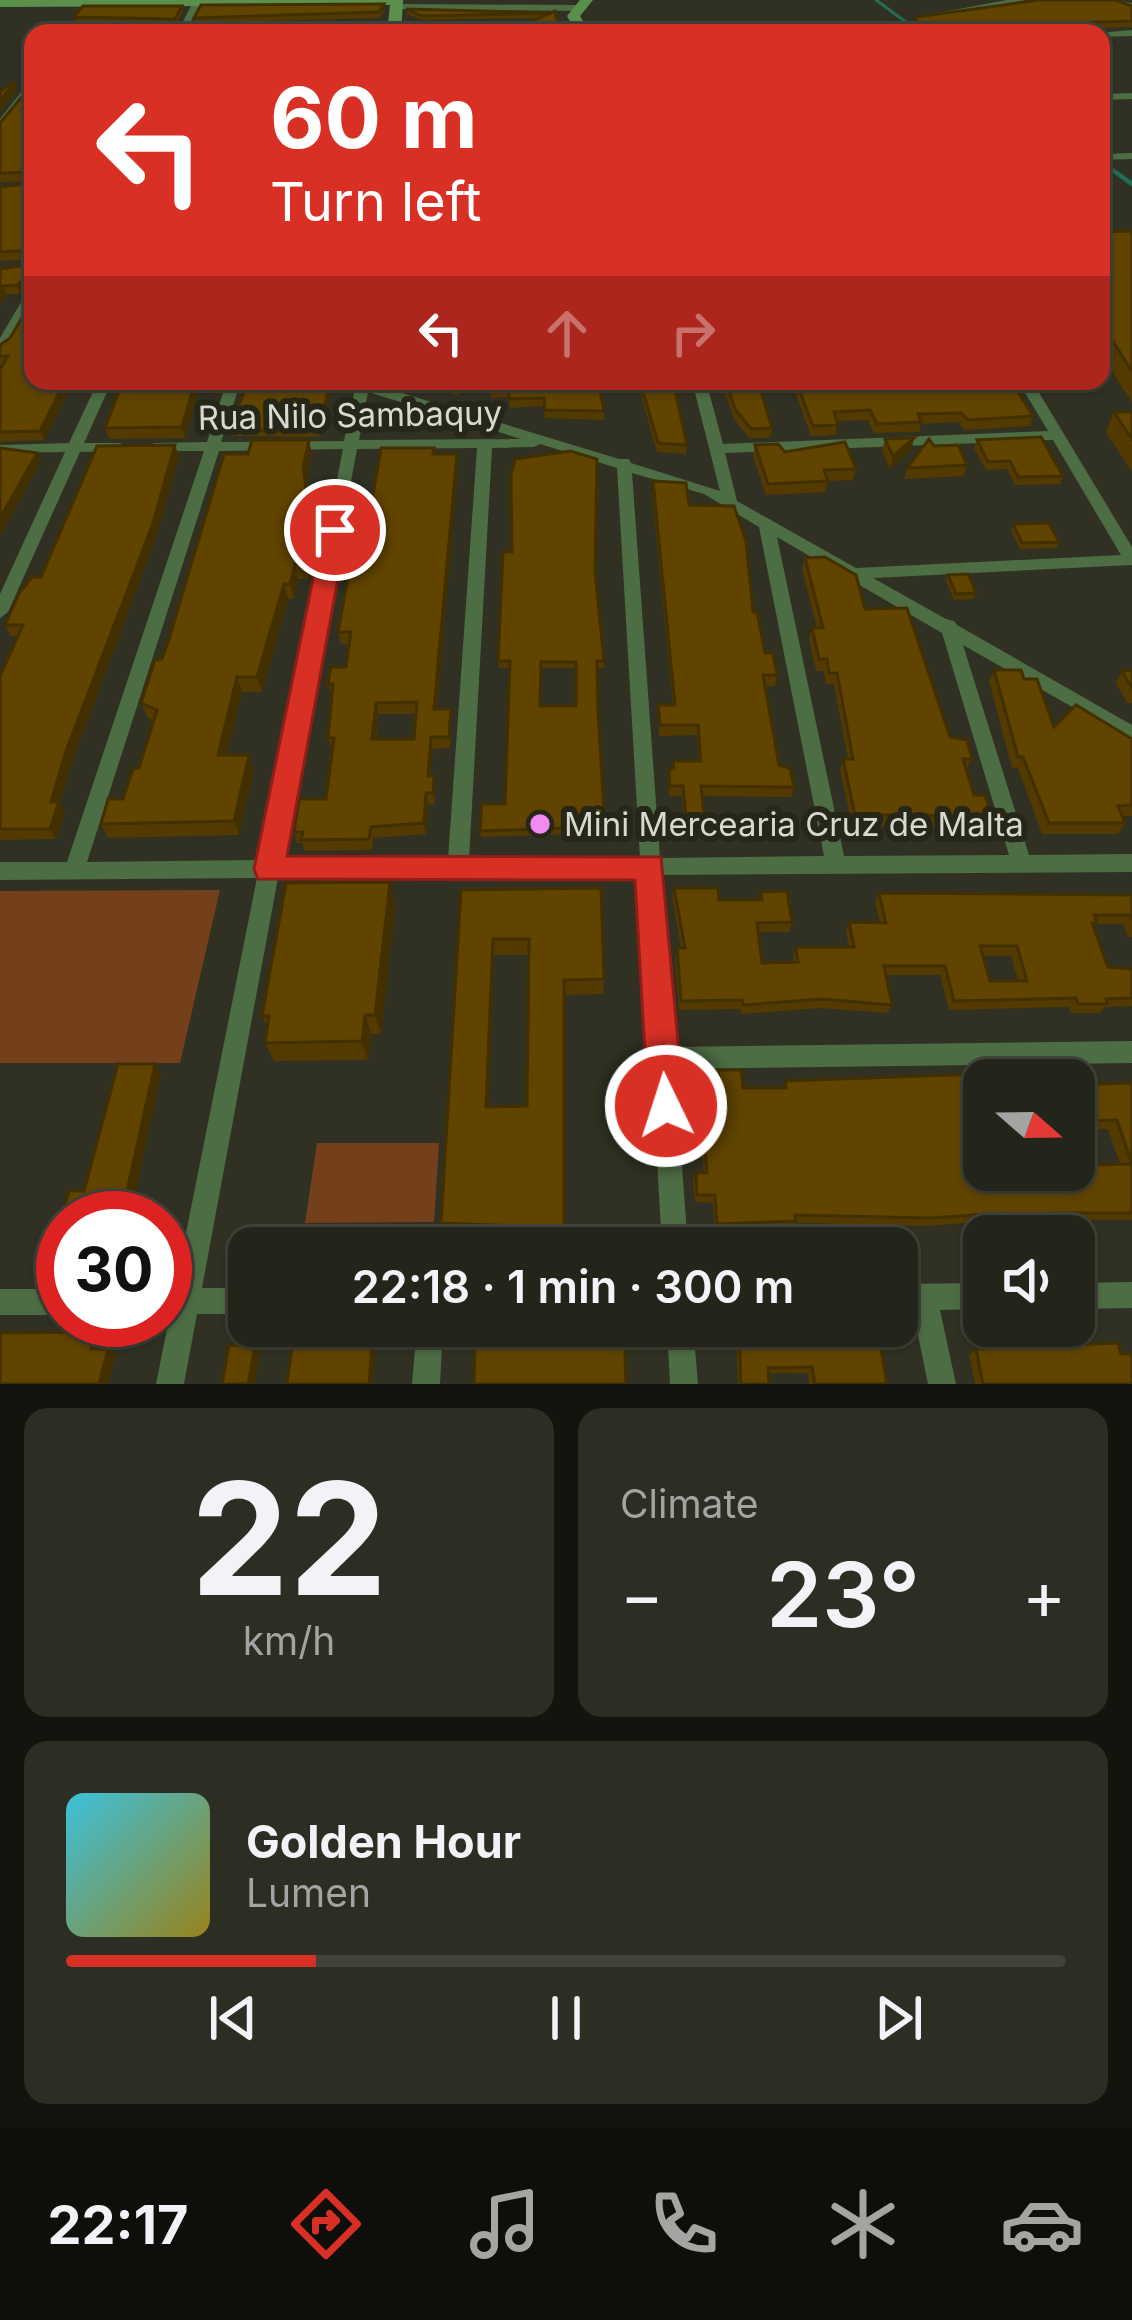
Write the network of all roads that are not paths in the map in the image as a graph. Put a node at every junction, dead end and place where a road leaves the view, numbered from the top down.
1 (1022, 0) edge
2 (1118, 0) edge
3 (198, 1) edge
4 (396, 2) edge
5 (0, 3) edge
6 (583, 4) edge
7 (1132, 6) edge
8 (931, 15) edge
9 (24, 88) edge
10 (0, 126) edge
11 (24, 308) edge
12 (0, 349) edge
13 (101, 390) edge
14 (231, 390) edge
15 (357, 390) edge
16 (385, 390) edge
17 (701, 390) edge
18 (1030, 390) edge
19 (1057, 435) junction
20 (557, 442) junction
21 (485, 443) junction
22 (352, 445) junction
23 (213, 446) junction
24 (75, 448) junction
25 (717, 448) junction
26 (0, 449) edge
27 (624, 462) junction
28 (730, 500) junction
29 (766, 522) junction
30 (1132, 560) edge
31 (857, 573) junction
32 (0, 612) edge
33 (948, 625) junction
34 (1132, 734) edge
35 (1132, 863) edge
36 (1022, 864) junction
37 (836, 866) junction
38 (650, 867) junction
39 (458, 868) junction
40 (269, 869) junction
41 (0, 871) edge
42 (74, 871) junction
43 (1132, 1052) edge
44 (662, 1058) junction
45 (192, 1223) edge
46 (674, 1227) edge
47 (1132, 1295) edge
48 (963, 1296) edge
49 (1095, 1296) edge
50 (918, 1297) edge
51 (192, 1301) edge
52 (228, 1301) edge
53 (0, 1302) edge
54 (36, 1302) edge
55 (918, 1319) edge
56 (172, 1347) edge
57 (429, 1347) edge
58 (681, 1347) edge
59 (170, 1384) edge
60 (426, 1384) edge
61 (684, 1384) edge
62 (942, 1384) edge

1 - 8 street
2 - 7 street
3 - 4 street
3 - 5 street
4 - 6 street
9 - 10 street
11 - 12 street
13 - 24 street
14 - 23 street
15 - 22 street
16 - 20 street
17 - 25 street
18 - 19 street
19 - 25 street
19 - 30 street
20 - 21 street, Rua Nilo Sambaquy
20 - 27 street
21 - 22 street, Rua Nilo Sambaquy
21 - 39 street
22 - 23 street, Rua Nilo Sambaquy
22 - 40 street
23 - 24 street, Rua Nilo Sambaquy
23 - 42 street
24 - 26 street, Rua Nilo Sambaquy
24 - 32 street
25 - 28 street
27 - 28 street
27 - 38 street
28 - 29 street
29 - 31 street
29 - 37 street
30 - 31 street
31 - 33 street
33 - 34 street
33 - 36 street
35 - 36 street
36 - 37 street
37 - 38 street
38 - 39 street
38 - 44 street
39 - 40 street
40 - 42 street
40 - 45 street
41 - 42 street
43 - 44 street
44 - 46 street
47 - 49 street
48 - 50 street
51 - 52 street
53 - 54 street
55 - 62 street
56 - 59 street
57 - 60 street
58 - 61 street

